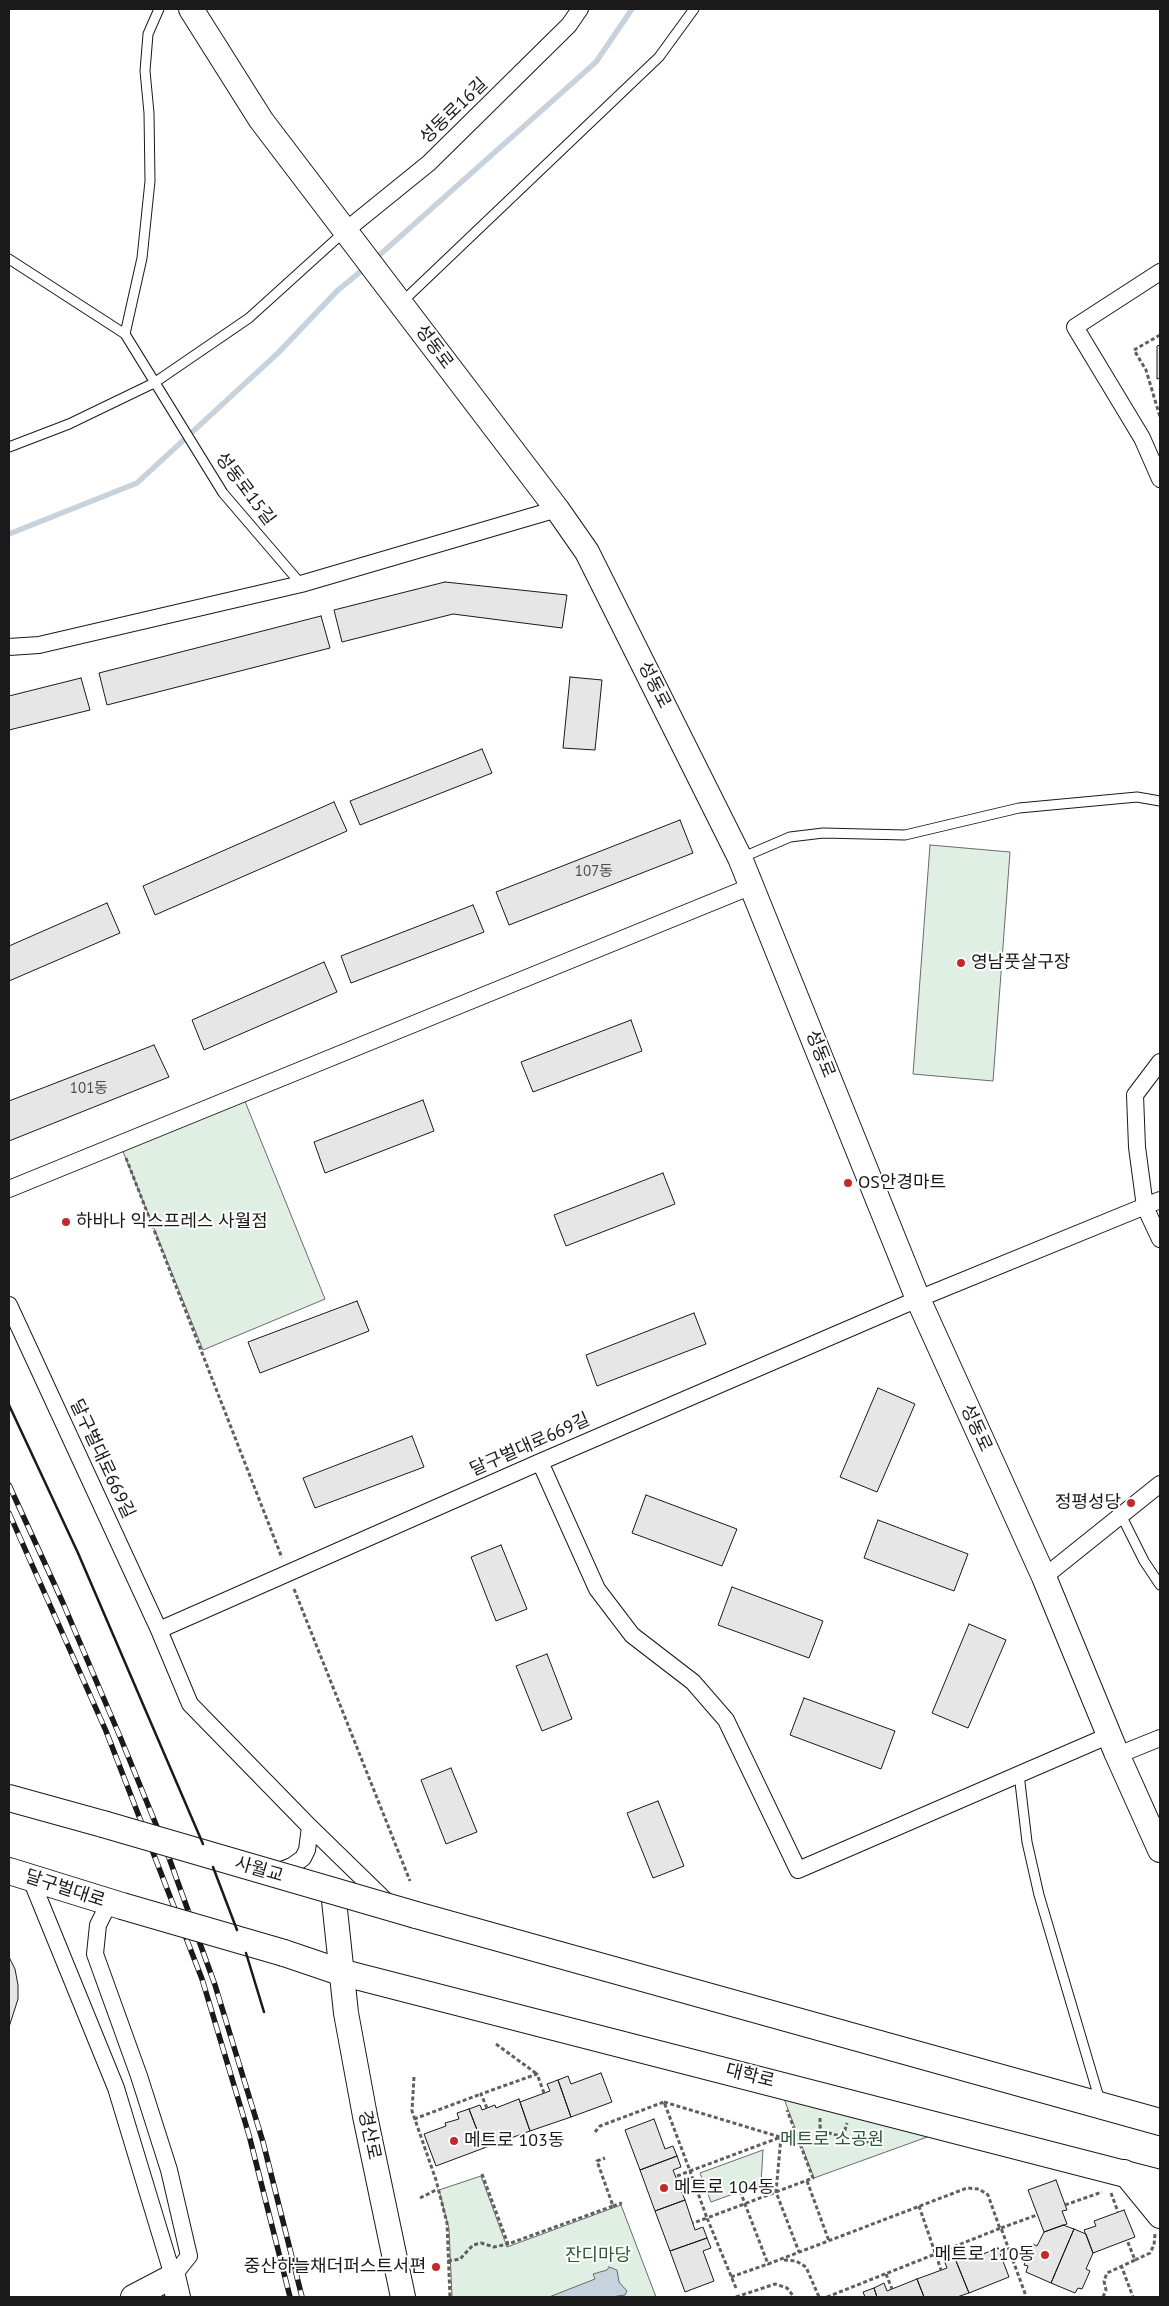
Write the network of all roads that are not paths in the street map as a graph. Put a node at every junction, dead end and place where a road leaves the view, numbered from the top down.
1 (159, 9) edge
2 (191, 9) edge
3 (580, 9) edge
4 (694, 9) edge
5 (346, 232) junction
6 (9, 259) edge
7 (1160, 272) edge
8 (398, 300) junction
9 (125, 334) junction
10 (154, 383) junction
11 (9, 447) edge
12 (1160, 479) edge
13 (557, 509) junction
14 (301, 584) junction
15 (9, 647) edge
16 (1160, 801) edge
17 (740, 858) junction
18 (752, 886) junction
19 (1160, 1062) edge
20 (9, 1189) edge
21 (1153, 1204) edge
22 (1160, 1238) edge
23 (918, 1299) junction
24 (9, 1305) edge
25 (540, 1462) junction
26 (1160, 1484) edge
27 (1121, 1515) junction
28 (1044, 1577) junction
29 (1160, 1586) edge
30 (158, 1630) junction
31 (1160, 1738) edge
32 (1114, 1745) junction
33 (1019, 1774) junction
34 (9, 1798) edge
35 (310, 1827) junction
36 (1160, 1850) edge
37 (19, 1874) edge
38 (273, 1874) junction
39 (333, 1891) junction
40 (115, 1904) junction
41 (405, 1912) junction
42 (340, 1972) junction
43 (1102, 2106) junction
44 (1160, 2122) edge
45 (1124, 2172) junction
46 (1160, 2183) edge
47 (1157, 2221) edge
48 (176, 2287) edge
49 (133, 2297) edge
50 (403, 2297) edge

1 - 9 lane
2 - 5 street
3 - 5 street, 성동로16길
4 - 8 lane
5 - 8 street, 성동로
5 - 10 lane
6 - 9 lane, 성동로15길
7 - 12 street
8 - 13 street, 성동로
9 - 10 lane, 성동로15길
10 - 11 lane
10 - 14 lane, 성동로15길
13 - 14 street
13 - 17 street, 성동로
14 - 15 street
16 - 17 lane
17 - 18 street, 성동로
18 - 20 street
18 - 23 street, 성동로
19 - 21 street
21 - 22 street
21 - 23 street, 달구벌대로669길
23 - 25 street, 달구벌대로669길
23 - 28 street, 성동로
24 - 30 street, 달구벌대로669길
25 - 30 street, 달구벌대로669길
25 - 33 street
26 - 27 street
27 - 28 street
27 - 29 lane
28 - 32 street, 성동로
30 - 35 street, 달구벌대로669길
31 - 32 street
32 - 33 street
32 - 36 street, 성동로
33 - 43 lane
34 - 38 main road, 사월교, bridge
35 - 38 street
35 - 41 street, 달구벌대로669길
37 - 40 main road, 달구벌대로
37 - 48 street
38 - 39 main road, 사월교, bridge
39 - 41 main road, 사월교, bridge
39 - 42 street, 경산로
40 - 42 main road, bridge
40 - 48 street
41 - 43 main road
42 - 45 main road, 대학로
42 - 50 street, 경산로
43 - 44 main road
45 - 46 main road, 대학로
45 - 47 street
48 - 49 street

